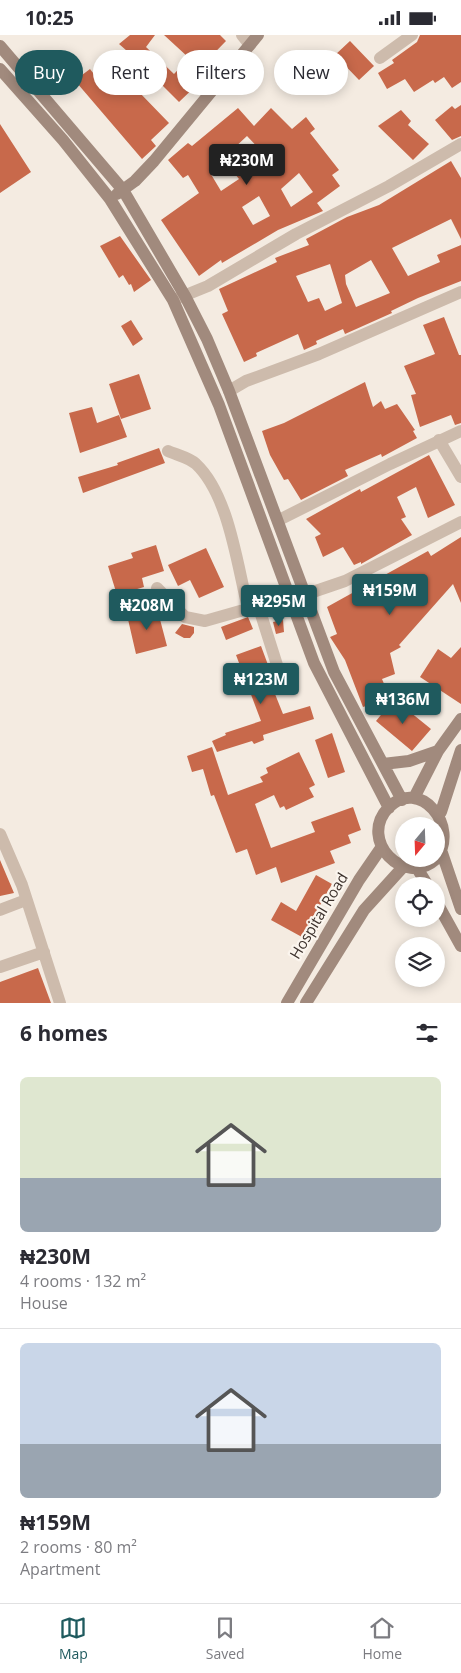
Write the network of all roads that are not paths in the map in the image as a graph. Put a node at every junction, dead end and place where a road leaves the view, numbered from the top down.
1 (412, 35) edge
2 (250, 38) edge
3 (0, 46) edge
4 (380, 58) dead end
5 (0, 69) edge
6 (461, 144) edge
7 (123, 191) junction
8 (110, 199) junction
9 (461, 292) edge
10 (179, 298) junction
11 (229, 391) junction
12 (461, 431) edge
13 (439, 440) junction
14 (168, 451) dead end
15 (461, 477) edge
16 (279, 520) junction
17 (461, 522) edge
18 (157, 588) dead end
19 (304, 595) junction
20 (289, 597) junction
21 (253, 607) junction
22 (284, 687) dead end
23 (461, 719) edge
24 (461, 750) edge
25 (438, 751) junction
26 (382, 763) junction
27 (408, 799) junction
28 (389, 808) junction
29 (441, 812) junction
30 (443, 817) edge
31 (445, 821) edge
32 (0, 834) edge
33 (445, 845) edge
34 (381, 848) junction
35 (395, 863) edge
36 (403, 867) joint
37 (442, 867) edge
38 (418, 868) joint
39 (423, 877) edge
40 (26, 900) junction
41 (461, 909) edge
42 (0, 910) edge
43 (445, 917) edge
44 (461, 946) edge
45 (44, 952) junction
46 (0, 967) edge
47 (60, 1003) edge
48 (287, 1003) edge
49 (306, 1003) edge

1 - 4 street
2 - 7 main road
3 - 7 main road
5 - 8 main road
6 - 10 street
7 - 8 main road
7 - 10 main road
8 - 10 main road
9 - 11 street
10 - 11 main road
10 - 20 main road
11 - 16 main road
12 - 13 street
13 - 15 street
13 - 16 street
14 - 21 street
16 - 19 main road
17 - 19 street
18 - 21 street
19 - 26 main road
20 - 21 street
20 - 28 main road
21 - 22 street
23 - 25 main road
24 - 29 main road
25 - 26 main road
25 - 27 main road
26 - 27 main road
27 - 28 main road
27 - 29 main road
28 - 34 main road
29 - 30 main road
31 - 33 main road
32 - 40 street
34 - 35 main road
34 - 48 main road, Hospital Road
36 - 38 main road
36 - 49 main road
37 - 41 main road
38 - 39 main road
40 - 42 street
40 - 45 street
43 - 44 main road
45 - 46 street
45 - 47 street

